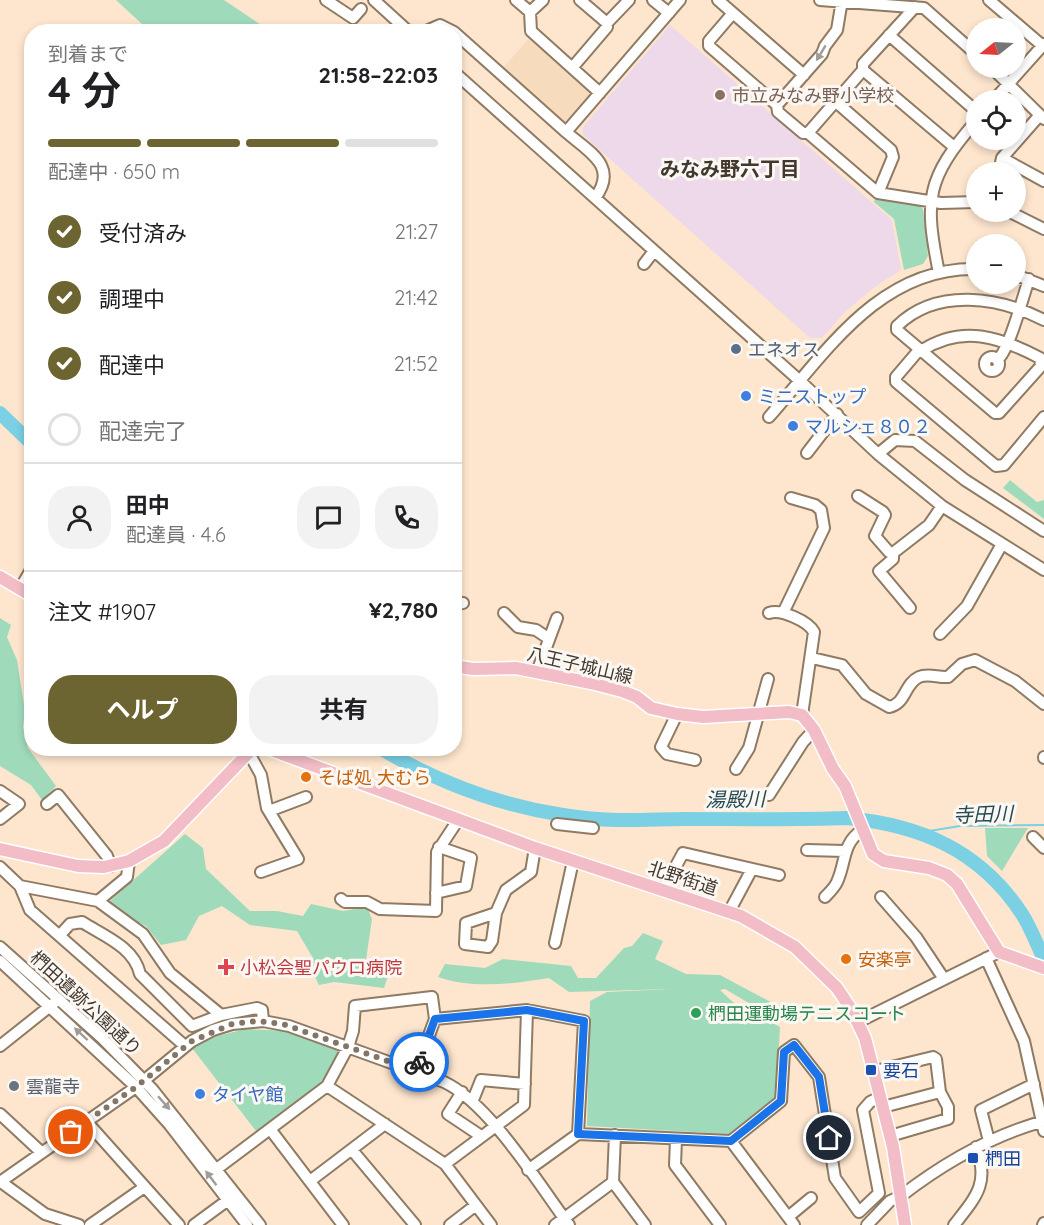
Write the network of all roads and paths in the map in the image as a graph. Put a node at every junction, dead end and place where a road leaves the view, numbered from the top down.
1 (326, 0) edge
2 (374, 0) edge
3 (516, 0) edge
4 (543, 0) edge
5 (580, 0) edge
6 (629, 0) edge
7 (653, 0) edge
8 (680, 0) edge
9 (718, 0) edge
10 (820, 0) edge
11 (842, 0) edge
12 (989, 0) edge
13 (915, 7) junction
14 (361, 9) dead end
15 (530, 12) junction
16 (733, 13) junction
17 (669, 14) junction
18 (607, 23) junction
19 (400, 24) edge
20 (889, 35) junction
21 (462, 39) edge
22 (966, 45) edge
23 (1043, 46) edge
24 (572, 68) junction
25 (863, 70) junction
26 (804, 75) junction
27 (1004, 78) edge
28 (462, 79) edge
29 (1010, 83) junction
30 (1003, 90) edge
31 (600, 93) junction
32 (836, 102) junction
33 (966, 102) edge
34 (777, 105) junction
35 (1041, 118) edge
36 (566, 132) junction
37 (808, 133) junction
38 (966, 133) edge
39 (954, 147) junction
40 (1002, 158) junction
41 (1001, 162) edge
42 (1044, 181) edge
43 (878, 193) junction
44 (595, 198) junction
45 (930, 201) junction
46 (966, 202) edge
47 (1026, 220) edge
48 (1044, 229) edge
49 (654, 251) junction
50 (644, 264) dead end
51 (966, 270) edge
52 (939, 273) junction
53 (1026, 278) edge
54 (1029, 279) junction
55 (1044, 286) edge
56 (1018, 307) junction
57 (1044, 320) edge
58 (1009, 342) junction
59 (920, 350) junction
60 (997, 360) dead end
61 (800, 381) junction
62 (837, 414) junction
63 (769, 417) dead end
64 (1044, 417) edge
65 (807, 453) dead end
66 (878, 454) junction
67 (858, 496) dead end
68 (791, 498) dead end
69 (942, 506) junction
70 (1044, 531) edge
71 (1002, 544) junction
72 (893, 553) junction
73 (1044, 570) edge
74 (0, 577) edge
75 (24, 582) edge
76 (20, 589) junction
77 (24, 591) edge
78 (910, 608) dead end
79 (504, 613) dead end
80 (769, 613) dead end
81 (783, 613) junction
82 (557, 618) dead end
83 (940, 634) dead end
84 (548, 638) junction
85 (812, 658) junction
86 (462, 667) edge
87 (537, 672) junction
88 (768, 679) dead end
89 (1044, 704) edge
90 (677, 714) junction
91 (802, 715) junction
92 (757, 716) junction
93 (814, 730) junction
94 (246, 756) edge
95 (253, 756) edge
96 (287, 756) edge
97 (695, 760) dead end
98 (736, 769) dead end
99 (0, 791) edge
100 (769, 795) dead end
101 (306, 797) dead end
102 (47, 804) dead end
103 (269, 811) junction
104 (0, 819) edge
105 (458, 820) junction
106 (556, 824) dead end
107 (593, 828) dead end
108 (861, 831) junction
109 (1033, 837) dead end
110 (439, 847) junction
111 (534, 848) junction
112 (1044, 848) edge
113 (0, 849) edge
114 (807, 850) dead end
115 (845, 851) junction
116 (129, 861) junction
117 (573, 861) junction
118 (111, 866) junction
119 (0, 867) edge
120 (752, 869) junction
121 (261, 872) dead end
122 (779, 875) dead end
123 (20, 886) junction
124 (663, 890) junction
125 (436, 892) junction
126 (825, 897) dead end
127 (881, 897) dead end
128 (341, 899) dead end
129 (98, 901) junction
130 (729, 912) junction
131 (496, 913) dead end
132 (60, 935) junction
133 (555, 943) dead end
134 (0, 947) edge
135 (999, 952) junction
136 (986, 958) junction
137 (0, 962) edge
138 (1038, 966) edge
139 (944, 979) junction
140 (55, 1002) junction
141 (527, 1010) junction
142 (221, 1015) junction
143 (435, 1019) junction
144 (263, 1021) junction
145 (858, 1022) junction
146 (0, 1046) edge
147 (185, 1046) junction
148 (348, 1047) junction
149 (416, 1071) junction
150 (875, 1071) junction
151 (140, 1084) junction
152 (525, 1084) junction
153 (1034, 1084) junction
154 (327, 1086) junction
155 (462, 1092) junction
156 (940, 1092) junction
157 (473, 1100) junction
158 (882, 1102) junction
159 (0, 1114) edge
160 (86, 1122) junction
161 (385, 1124) junction
162 (1043, 1124) edge
163 (495, 1126) junction
164 (270, 1129) junction
165 (578, 1134) junction
166 (615, 1135) junction
167 (480, 1136) junction
168 (890, 1136) junction
169 (676, 1139) junction
170 (731, 1141) junction
171 (988, 1141) junction
172 (976, 1147) junction
173 (352, 1150) junction
174 (41, 1152) junction
175 (445, 1164) junction
176 (218, 1168) junction
177 (528, 1170) junction
178 (310, 1181) junction
179 (0, 1182) edge
180 (613, 1182) junction
181 (143, 1188) junction
182 (901, 1197) junction
183 (811, 1198) dead end
184 (228, 1200) junction
185 (476, 1205) junction
186 (791, 1221) edge
187 (563, 1223) edge
188 (79, 1225) edge
189 (90, 1225) edge
190 (179, 1225) edge
191 (194, 1225) edge
192 (247, 1225) edge
193 (260, 1225) edge
194 (342, 1225) edge
195 (415, 1225) edge
196 (450, 1225) edge
197 (491, 1225) edge
198 (645, 1225) edge
199 (719, 1225) edge
200 (867, 1225) edge
201 (876, 1225) edge
202 (905, 1225) edge
203 (954, 1225) edge

1 - 14 street
2 - 19 street
3 - 15 street
4 - 15 street
5 - 18 street
6 - 18 street
7 - 17 street
8 - 17 street
9 - 16 street
10 - 11 street
11 - 13 street
11 -> 26 street
12 - 23 street
13 - 20 street
13 - 22 street
15 - 24 street
16 - 26 street
16 - 34 street
17 - 31 street
18 - 24 street
20 - 25 street
20 - 33 street
21 - 36 street
23 - 29 street
24 - 31 street
25 - 32 street
25 - 39 street
26 - 34 street
27 - 29 street
28 - 44 street
29 - 30 street
29 - 35 street
31 - 36 street
32 - 37 street
32 - 43 street
34 - 37 street
35 - 40 street
36 - 44 street
37 - 43 street
38 - 39 street
39 - 45 street
40 - 41 street
40 - 42 street
43 - 45 street
44 - 49 street
45 - 46 street
45 - 52 street
47 - 48 street
49 - 50 street
49 - 61 street
51 - 52 street
52 - 61 street
53 - 54 street
54 - 55 street
54 - 56 street
56 - 57 street
56 - 58 street
56 - 59 street
58 - 59 street
58 - 59 street
58 - 60 street
59 - 64 street
61 - 62 street
61 - 63 street
62 - 65 street
62 - 66 street
66 - 69 street
66 - 70 street
67 - 72 street
68 - 81 street
69 - 71 street
69 - 72 street
71 - 73 street
71 - 83 street
72 - 78 street
74 - 76 main road
75 - 76 street
76 - 77 main road
79 - 84 street
80 - 81 street
81 - 85 street
82 - 84 street
84 - 87 street
85 - 89 street
85 - 91 street
86 - 87 main road, 八王子城山線
87 - 90 main road, 八王子城山線
88 - 92 street
90 - 92 main road, 八王子城山線
90 - 97 street
91 - 92 main road, 八王子城山線
91 - 93 main road
92 - 98 street
93 - 100 street
93 - 108 main road
94 - 116 main road
95 - 103 street
96 - 105 main road, 北野街道
99 - 104 street
101 - 103 street
102 - 118 street
103 - 121 street
105 - 110 street
105 - 111 main road, 北野街道
106 - 107 street
108 - 115 street
108 - 135 main road
109 - 112 street
110 - 125 street
110 - 125 street
111 - 117 main road, 北野街道
111 - 131 street
113 - 118 main road
114 - 115 street
115 - 126 street
116 - 118 main road
116 - 129 street
117 - 124 main road, 北野街道
117 - 133 street
119 - 123 street
120 - 122 street
120 - 124 street
120 - 130 street
123 - 129 street
123 - 132 street
124 - 130 main road, 北野街道
125 - 128 street
127 - 139 street
129 - 142 street
130 - 145 main road, 北野街道
132 - 142 street
132 - 147 street
134 - 140 street, 椚田遺跡公園通り
135 - 136 street
135 - 138 main road
136 - 139 street
136 - 153 street
137 - 140 street, 椚田遺跡公園通り
139 - 145 street
140 - 146 street
140 - 151 street, 椚田遺跡公園通り
141 - 143 street
141 - 152 street
141 - 165 street
142 - 144 street
143 - 148 street
143 - 149 street
144 - 147 street
144 - 148 street
145 - 150 main road, 北野街道
147 - 151 street
148 - 149 street
148 - 154 street
149 - 155 street
150 - 156 street
150 - 158 main road, 北野街道
151 - 160 street
151 -> 176 street, 椚田遺跡公園通り
184 -> 151 street, 椚田遺跡公園通り
152 - 157 street
152 - 163 street
153 - 162 street
153 - 171 street
154 - 161 street
154 - 164 street
155 - 157 street
155 - 167 street
156 - 158 street
156 - 168 street
157 - 163 street
158 - 168 main road, 北野街道
158 - 170 street
159 - 174 street
160 - 174 street
160 - 181 street
161 - 173 street
161 - 175 street
162 - 171 street
163 - 167 street
163 - 177 street
164 - 176 street
164 - 178 street
165 - 166 street
165 - 177 street
166 - 169 street
166 - 180 street
167 - 175 street
168 - 182 main road, 北野街道
169 - 170 street
169 - 199 street
170 - 186 street
171 - 172 street
172 - 182 street
172 - 203 street
173 - 178 street
173 - 195 street
174 - 179 street
175 - 185 street
176 - 193 street, 椚田遺跡公園通り
177 - 187 street
178 - 194 street
179 - 188 street
180 - 187 street
180 - 198 street
181 - 189 street
181 - 190 street
182 - 200 street
182 - 201 street
182 - 202 main road, 北野街道
183 - 186 street
184 - 191 street
184 - 192 street, 椚田遺跡公園通り
185 - 196 street
185 - 197 street

